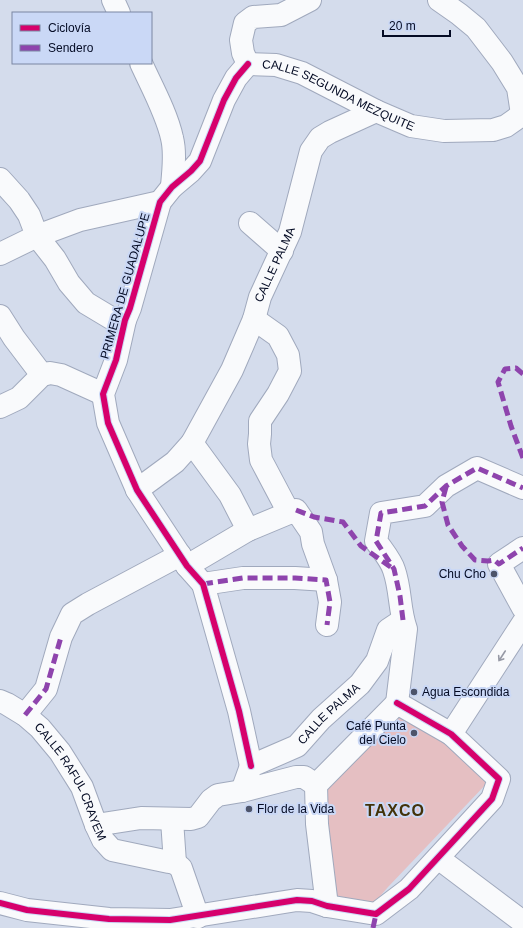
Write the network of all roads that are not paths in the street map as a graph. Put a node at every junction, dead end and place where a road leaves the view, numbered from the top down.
1 (113, 0) edge
2 (310, 0) edge
3 (440, 0) edge
4 (119, 12) edge
5 (141, 64) edge
6 (248, 64) junction
7 (376, 111) junction
8 (523, 114) edge
9 (0, 179) edge
10 (166, 195) junction
11 (250, 224) dead end
12 (37, 236) junction
13 (282, 251) junction
14 (0, 254) edge
15 (0, 316) edge
16 (254, 319) junction
17 (125, 320) junction
18 (42, 375) junction
19 (103, 394) junction
20 (0, 407) edge
21 (192, 443) junction
22 (523, 488) edge
23 (137, 490) junction
24 (292, 511) junction
25 (248, 530) junction
26 (523, 548) edge
27 (183, 560) junction
28 (326, 580) junction
29 (203, 584) junction
30 (523, 608) edge
31 (403, 620) junction
32 (523, 623) edge
33 (327, 626) dead end
34 (0, 701) edge
35 (397, 703) junction
36 (25, 716) junction
37 (451, 734) junction
38 (251, 766) junction
39 (316, 785) junction
40 (242, 791) junction
41 (172, 820) junction
42 (96, 825) junction
43 (438, 858) junction
44 (175, 863) junction
45 (0, 903) edge
46 (327, 906) junction
47 (198, 917) junction
48 (374, 921) edge
49 (523, 922) edge
50 (109, 924) edge

1 - 4 street
2 - 6 street
3 - 8 street
5 - 10 street, PRIMERA DE GUADALUPE
6 - 7 street, CALLE SEGUNDA MEZQUITE
6 - 10 street, CALLE SEGUNDA MEZQUITE
7 - 8 street, CALLE SEGUNDA MEZQUITE
7 - 13 street, CALLE PALMA
9 - 12 street
10 - 12 street
10 - 17 street, PRIMERA DE GUADALUPE
11 - 13 street
12 - 14 street
12 - 17 street
13 - 16 street, CALLE PALMA
15 - 18 street
16 - 21 street, CALLE PALMA
16 - 24 street
17 - 19 street, PRIMERA DE GUADALUPE
18 - 19 street
18 - 20 street
19 - 23 street
21 - 23 street, CALLE PALMA
21 - 25 street
22 - 31 street
23 - 27 street
24 - 25 street
24 - 28 street
25 - 27 street
26 - 30 street
27 - 29 street
27 - 36 street
28 - 29 street
28 - 33 street
29 - 38 street
31 - 35 street
31 - 38 street, CALLE PALMA
32 -> 37 street
34 - 36 street, CALLE RAFUL CRAYEM
35 - 37 street
35 - 39 street
36 - 42 street, CALLE RAFUL CRAYEM
37 - 43 street
38 - 40 street
39 - 40 street
39 - 46 street
40 - 41 street
41 - 42 street
41 - 44 street
42 - 44 street, CALLE RAFUL CRAYEM
43 - 48 street
43 - 49 street
44 - 47 street
45 - 50 street
46 - 47 street
46 - 48 street
47 - 50 street

